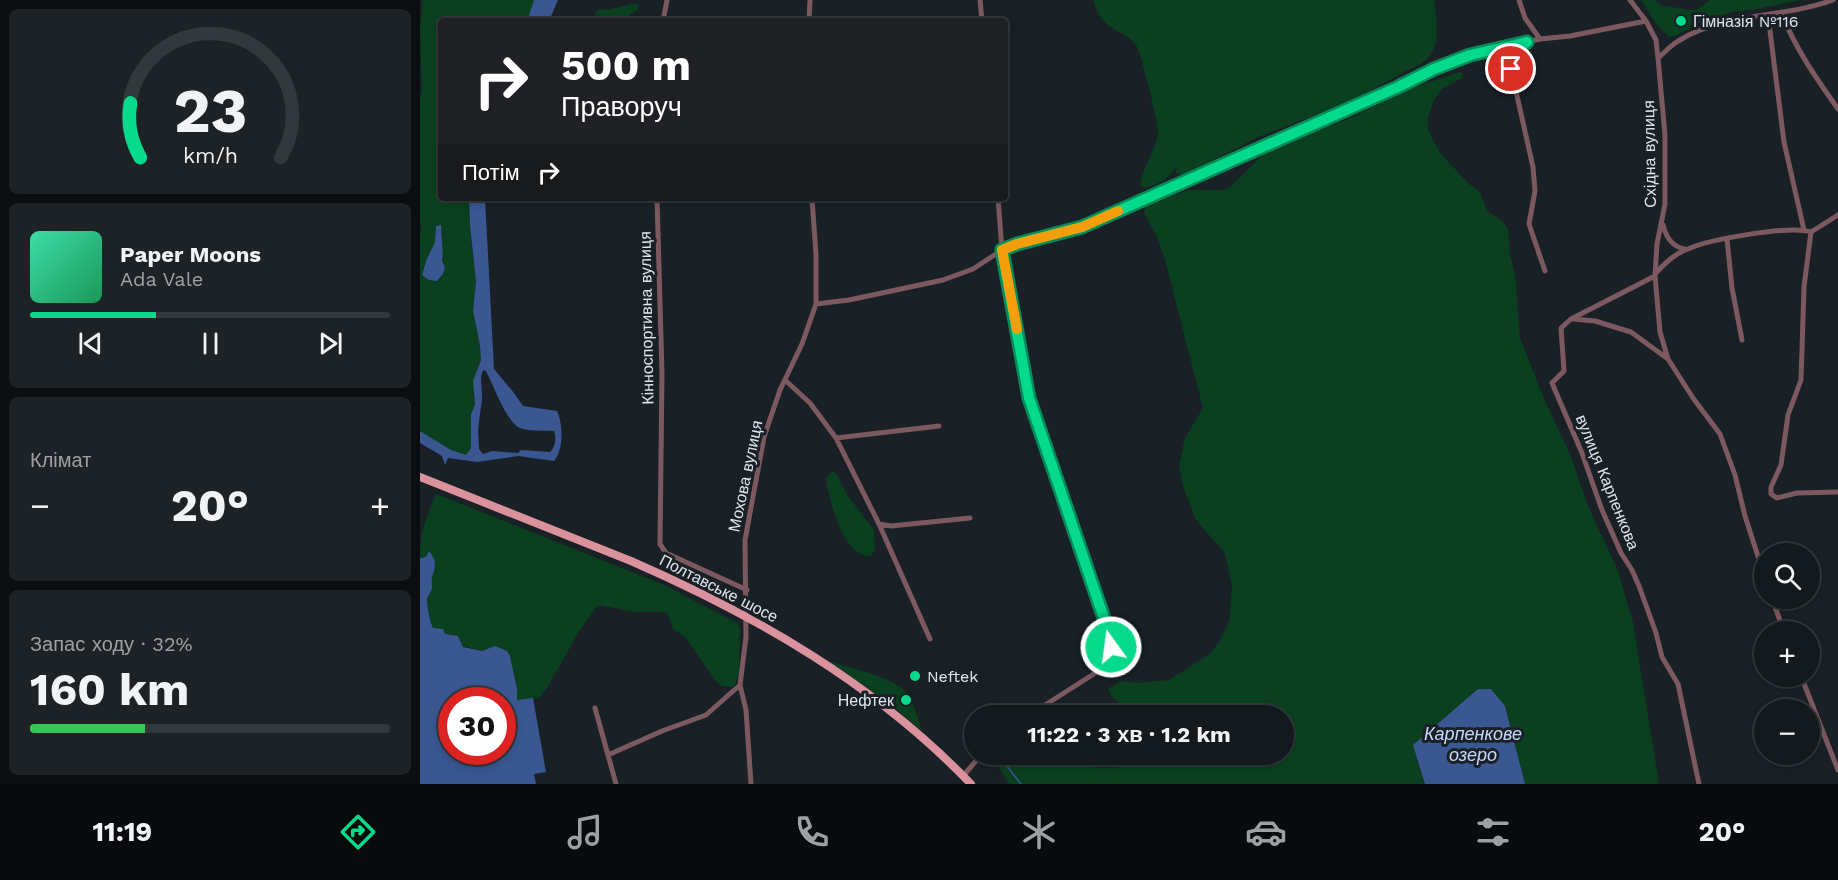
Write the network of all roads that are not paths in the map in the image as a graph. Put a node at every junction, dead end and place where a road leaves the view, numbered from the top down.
1 (667, 0) edge
2 (810, 0) edge
3 (980, 0) edge
4 (1519, 0) edge
5 (1630, 0) edge
6 (1833, 0) edge
7 (1780, 12) junction
8 (1768, 15) junction
9 (664, 18) edge
10 (809, 18) edge
11 (982, 18) edge
12 (1646, 21) junction
13 (1540, 39) junction
14 (1527, 42) junction
15 (1659, 58) junction
16 (1838, 109) edge
17 (657, 201) edge
18 (812, 201) edge
19 (998, 201) edge
20 (1838, 215) edge
21 (1663, 223) junction
22 (1804, 230) junction
23 (1812, 232) junction
24 (1726, 239) junction
25 (1687, 249) junction
26 (1002, 250) junction
27 (1545, 271) dead end
28 (1655, 275) junction
29 (816, 304) junction
30 (1571, 319) junction
31 (1742, 340) dead end
32 (1668, 359) junction
33 (785, 380) junction
34 (939, 426) dead end
35 (836, 438) junction
36 (420, 477) edge
37 (1838, 492) edge
38 (970, 518) dead end
39 (879, 524) junction
40 (1754, 545) edge
41 (747, 590) junction
42 (745, 617) junction
43 (930, 639) dead end
44 (740, 685) junction
45 (1806, 687) edge
46 (1045, 705) edge
47 (595, 708) dead end
48 (608, 755) junction
49 (972, 765) edge
50 (1838, 770) edge
51 (963, 776) junction
52 (616, 784) edge
53 (751, 784) edge
54 (971, 784) edge
55 (1699, 784) edge

1 - 9 street
2 - 10 street
3 - 11 street
4 - 13 street
5 - 12 street, Східна вулиця
6 - 7 street
7 - 8 street
7 - 16 street
8 - 15 street
8 - 22 street
12 - 13 street
12 - 15 street, Східна вулиця
13 - 14 street
14 - 26 street
14 - 27 street
15 - 21 street, Східна вулиця
17 - 41 street, Кінноспортивна вулиця
18 - 29 street, Мохова вулиця
19 - 26 street
20 - 23 street
21 - 25 street
21 - 28 street, Східна вулиця
22 - 23 street
22 - 24 street
23 - 37 street
24 - 25 street
24 - 31 street
25 - 28 street
26 - 29 street
26 - 46 street
28 - 30 street
28 - 32 street, Східна вулиця
29 - 33 street, Мохова вулиця
30 - 32 street
30 - 55 street, вулиця Карпенкова
32 - 40 street
33 - 35 street
33 - 41 street, Мохова вулиця
34 - 35 street
35 - 39 street
36 - 42 main road, Полтавське шосе
38 - 39 street
39 - 43 street
41 - 42 street, Мохова вулиця
42 - 44 street, Мохова вулиця
42 - 51 main road, Полтавське шосе
44 - 48 street
44 - 53 street, Мохова вулиця
45 - 50 street
47 - 48 street
48 - 52 street
49 - 51 street
51 - 54 main road, Полтавське шосе

